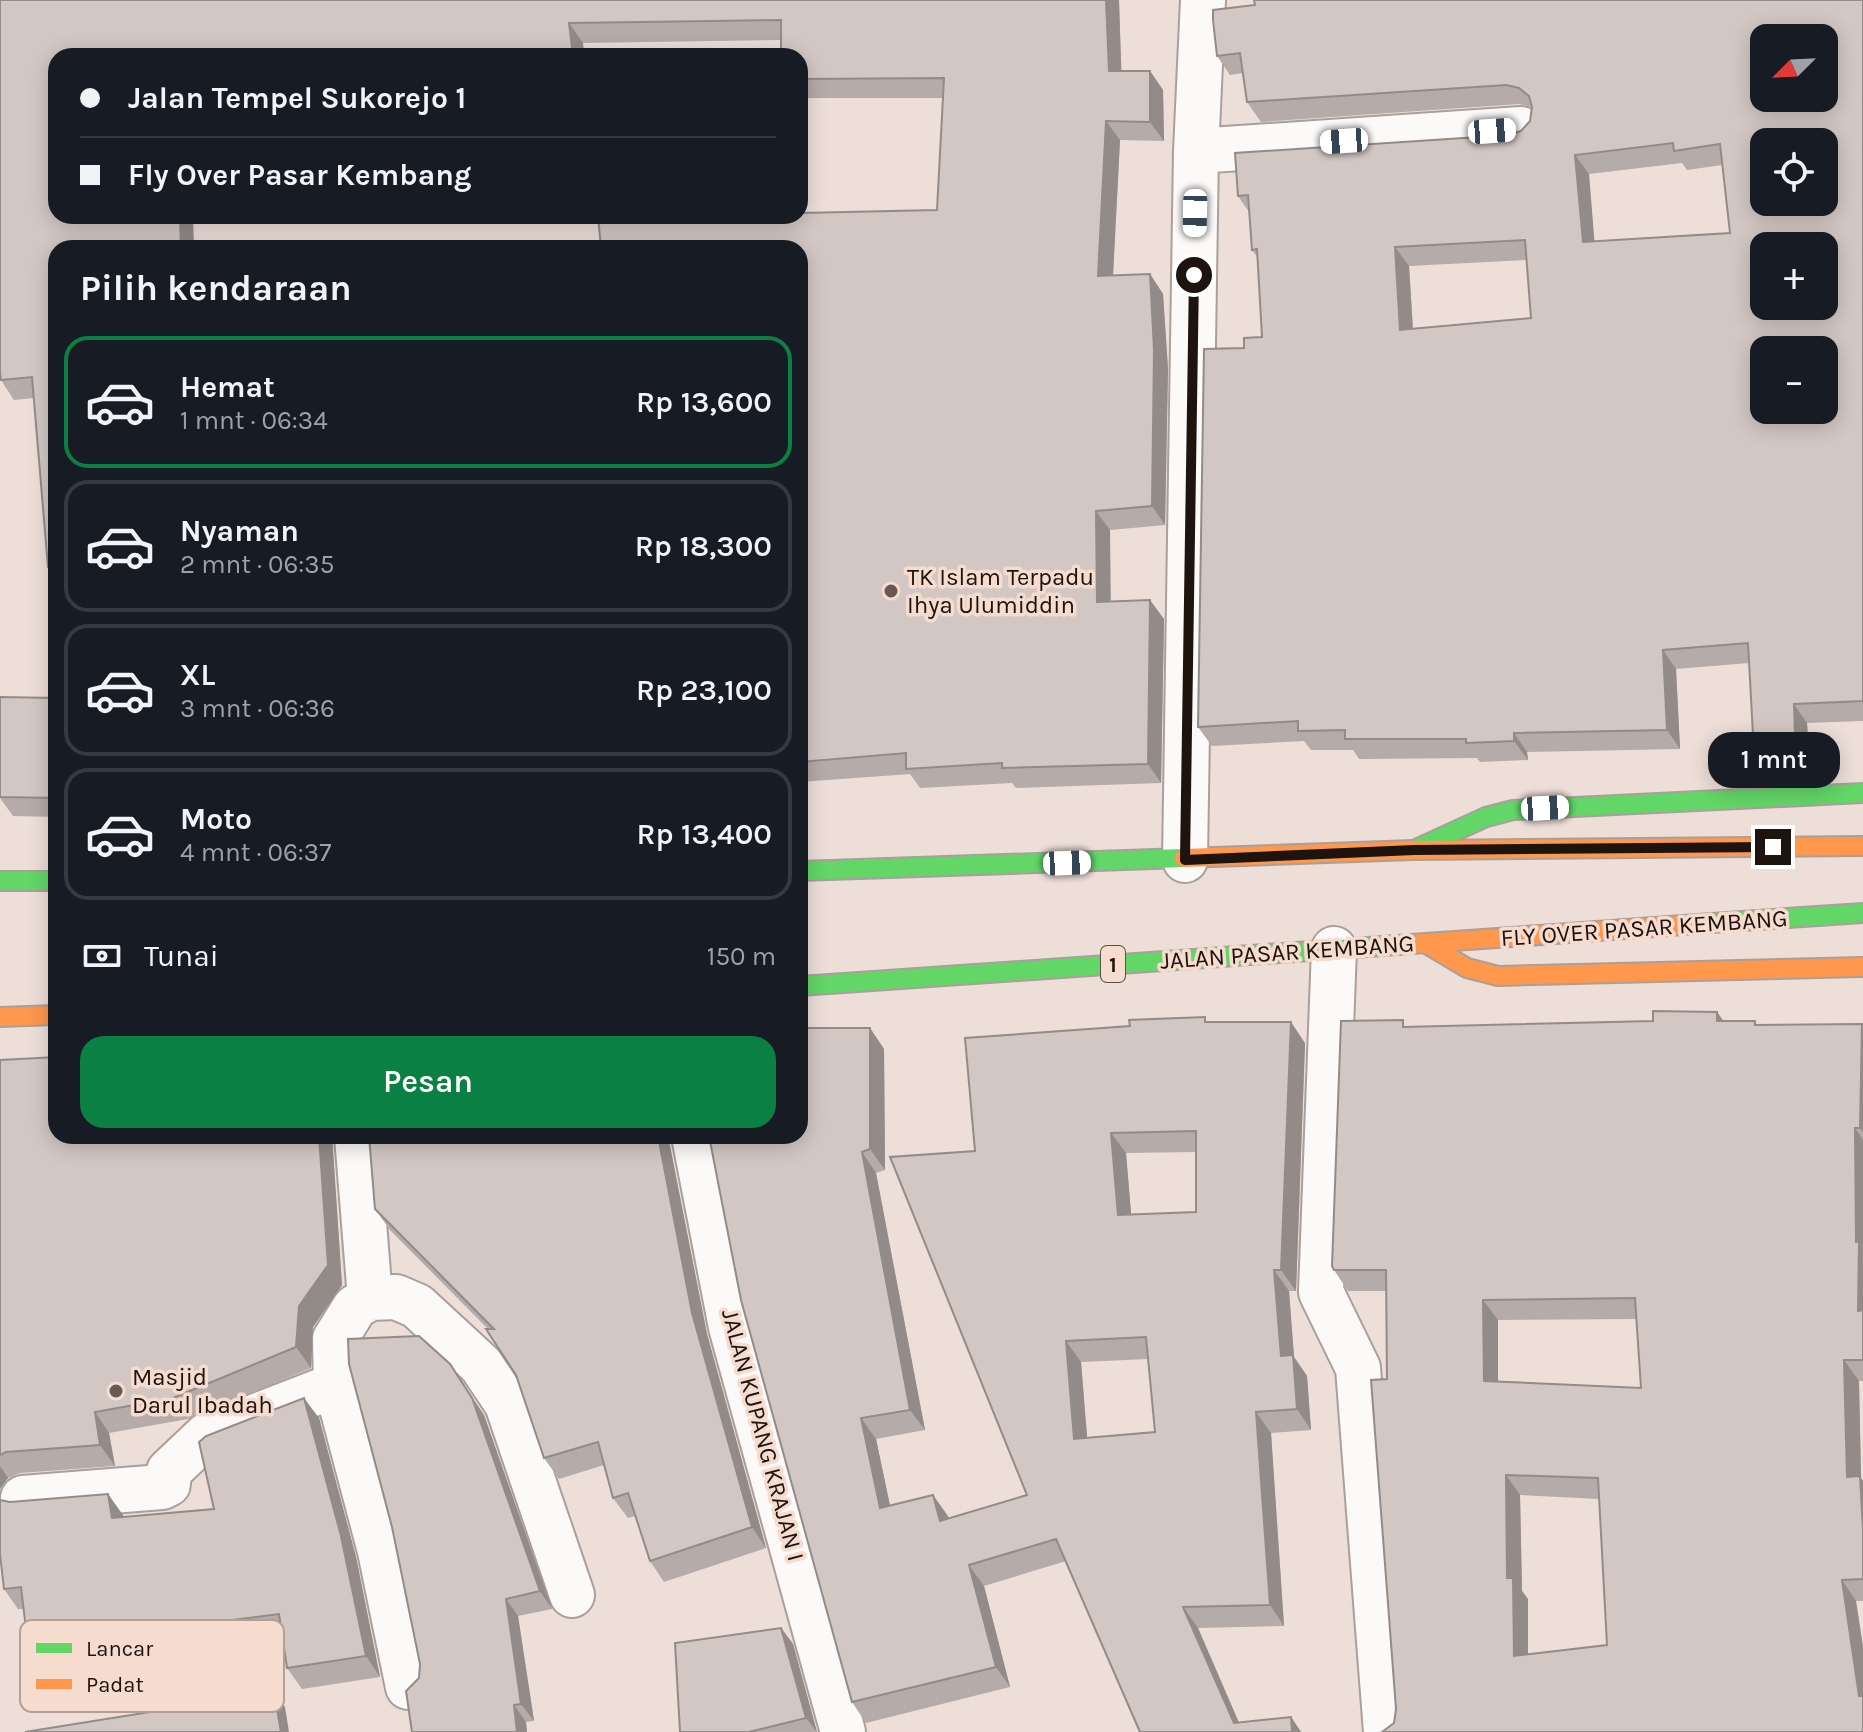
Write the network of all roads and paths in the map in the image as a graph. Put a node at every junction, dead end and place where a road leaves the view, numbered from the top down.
1 (1203, 0) edge
2 (1521, 129) edge
3 (1196, 151) junction
4 (1863, 793) edge
5 (1863, 846) edge
6 (1414, 850) junction
7 (1185, 860) junction
8 (808, 871) edge
9 (0, 881) edge
10 (48, 881) edge
11 (1863, 913) edge
12 (1425, 943) junction
13 (1334, 949) junction
14 (1863, 967) edge
15 (808, 985) edge
16 (48, 1015) edge
17 (0, 1017) edge
18 (358, 1144) edge
19 (696, 1144) edge
20 (370, 1298) junction
21 (336, 1385) junction
22 (23, 1498) edge
23 (572, 1595) dead end
24 (408, 1687) edge
25 (843, 1732) edge
26 (1386, 1732) edge

1 - 3 street
2 - 3 street
3 - 7 street
4 - 6 main road
5 - 6 main road
6 - 7 main road
7 - 8 main road
9 - 10 main road
11 - 12 main road, FLY OVER PASAR KEMBANG / 1
12 - 13 main road, JALAN PASAR KEMBANG / 1
12 - 14 main road, JALAN PASAR KEMBANG
13 - 15 main road, JALAN PASAR KEMBANG / 1
13 - 26 street
16 - 17 main road
18 - 20 street
19 - 25 street, JALAN KUPANG KRAJAN I
20 - 21 street
20 - 23 street
21 - 22 street
21 - 24 street

